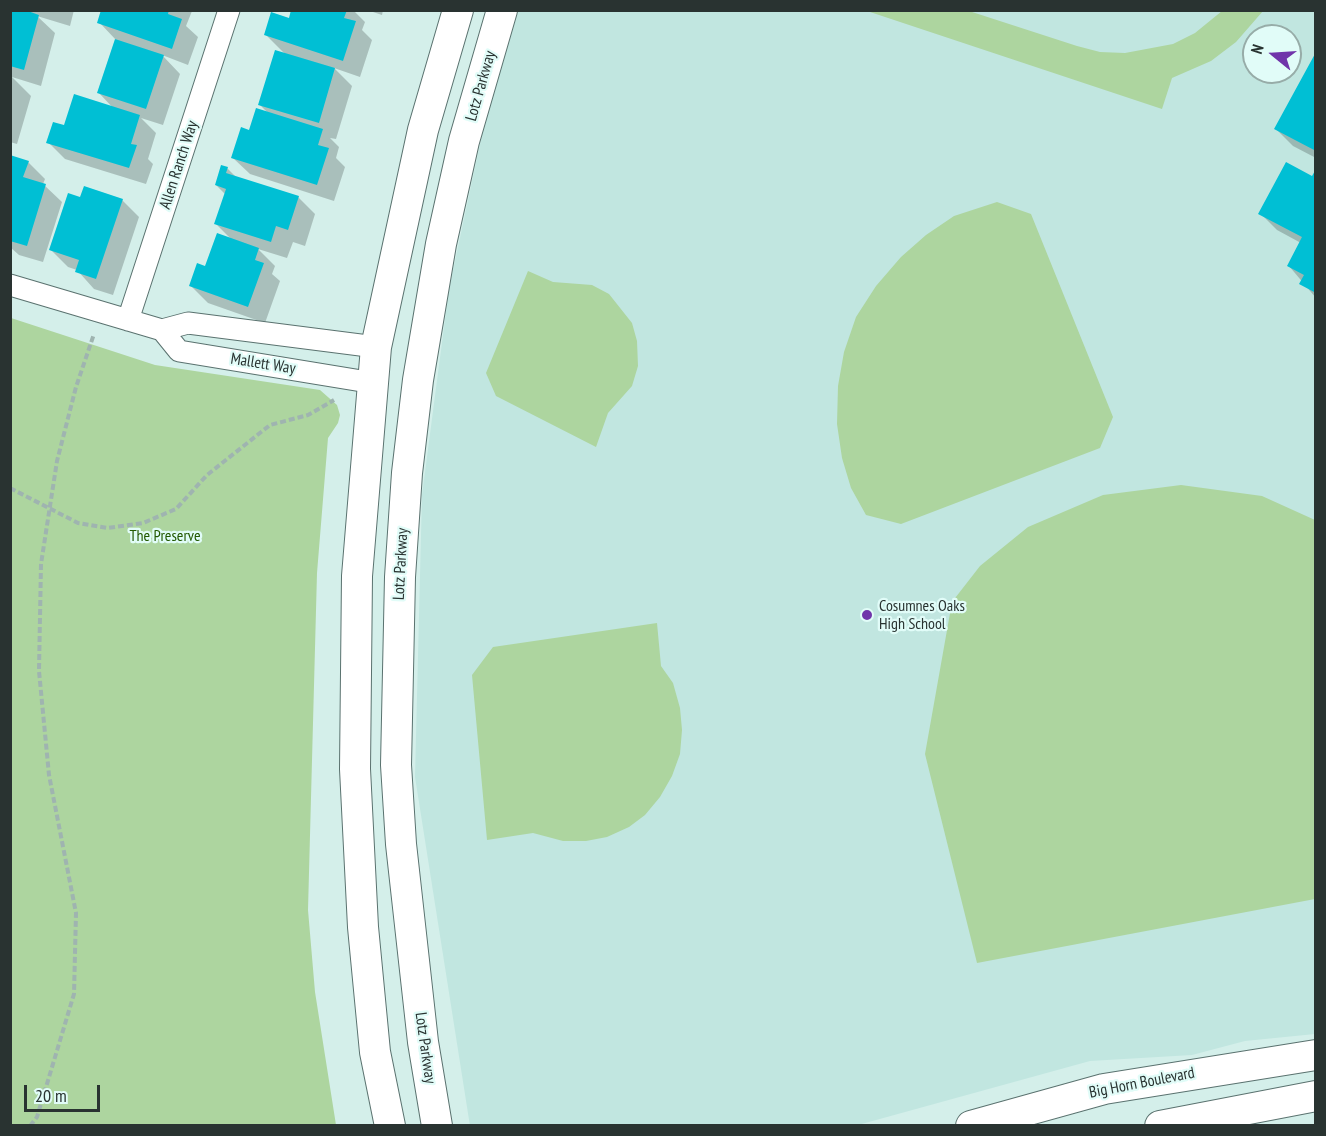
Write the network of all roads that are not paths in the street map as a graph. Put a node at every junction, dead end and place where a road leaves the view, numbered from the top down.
1 (229, 10) edge
2 (458, 10) edge
3 (502, 10) edge
4 (10, 285) edge
5 (128, 320) junction
6 (162, 330) junction
7 (376, 347) junction
8 (374, 383) junction
9 (1316, 1055) edge
10 (1316, 1096) edge
11 (390, 1125) edge
12 (437, 1125) edge
13 (971, 1125) edge
14 (1160, 1125) edge

1 - 5 street, Allen Ranch Way
2 - 7 street
3 - 12 street, Lotz Parkway
4 - 5 street, Mallett Way
5 - 6 street, Mallett Way
6 - 7 street, Mallett Way
6 - 8 street, Mallett Way
7 - 8 street
8 - 11 street
9 - 13 street, Big Horn Boulevard
10 - 14 street

